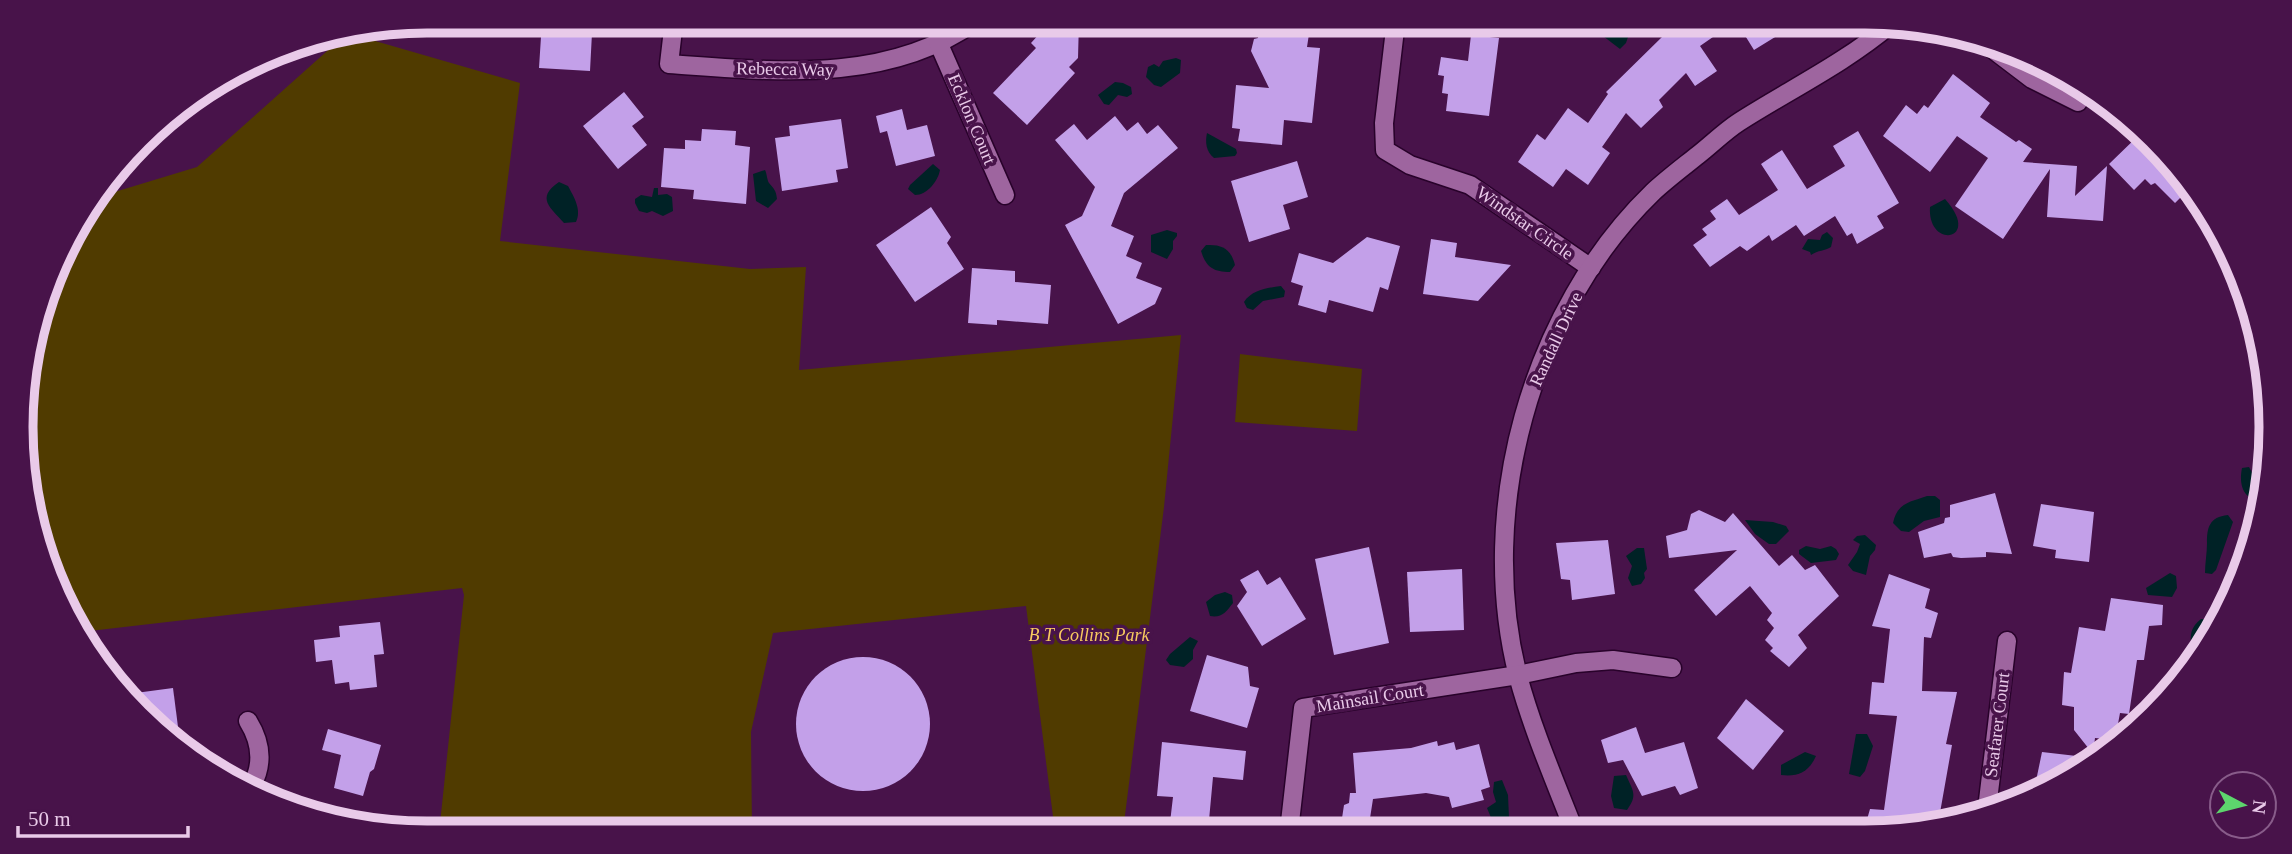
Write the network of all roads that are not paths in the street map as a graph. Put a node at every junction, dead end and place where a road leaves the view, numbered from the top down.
1 (673, 33) edge
2 (955, 33) edge
3 (1395, 33) edge
4 (1878, 33) edge
5 (939, 42) junction
6 (2006, 59) edge
7 (2078, 102) dead end
8 (1005, 195) dead end
9 (1591, 268) junction
10 (2007, 641) dead end
11 (1672, 668) dead end
12 (1518, 675) junction
13 (248, 721) dead end
14 (254, 781) edge
15 (1988, 801) edge
16 (1290, 821) edge
17 (1570, 821) edge

1 - 5 street, Rebecca Way
2 - 5 street, Rebecca Way
3 - 9 street, Windstar Circle
4 - 9 street, Randall Drive
5 - 8 street, Ecklon Court
6 - 7 street
9 - 12 street, Randall Drive
10 - 15 street, Seafarer Court
11 - 12 street
12 - 16 street, Mainsail Court
12 - 17 street, Randall Drive
13 - 14 street

